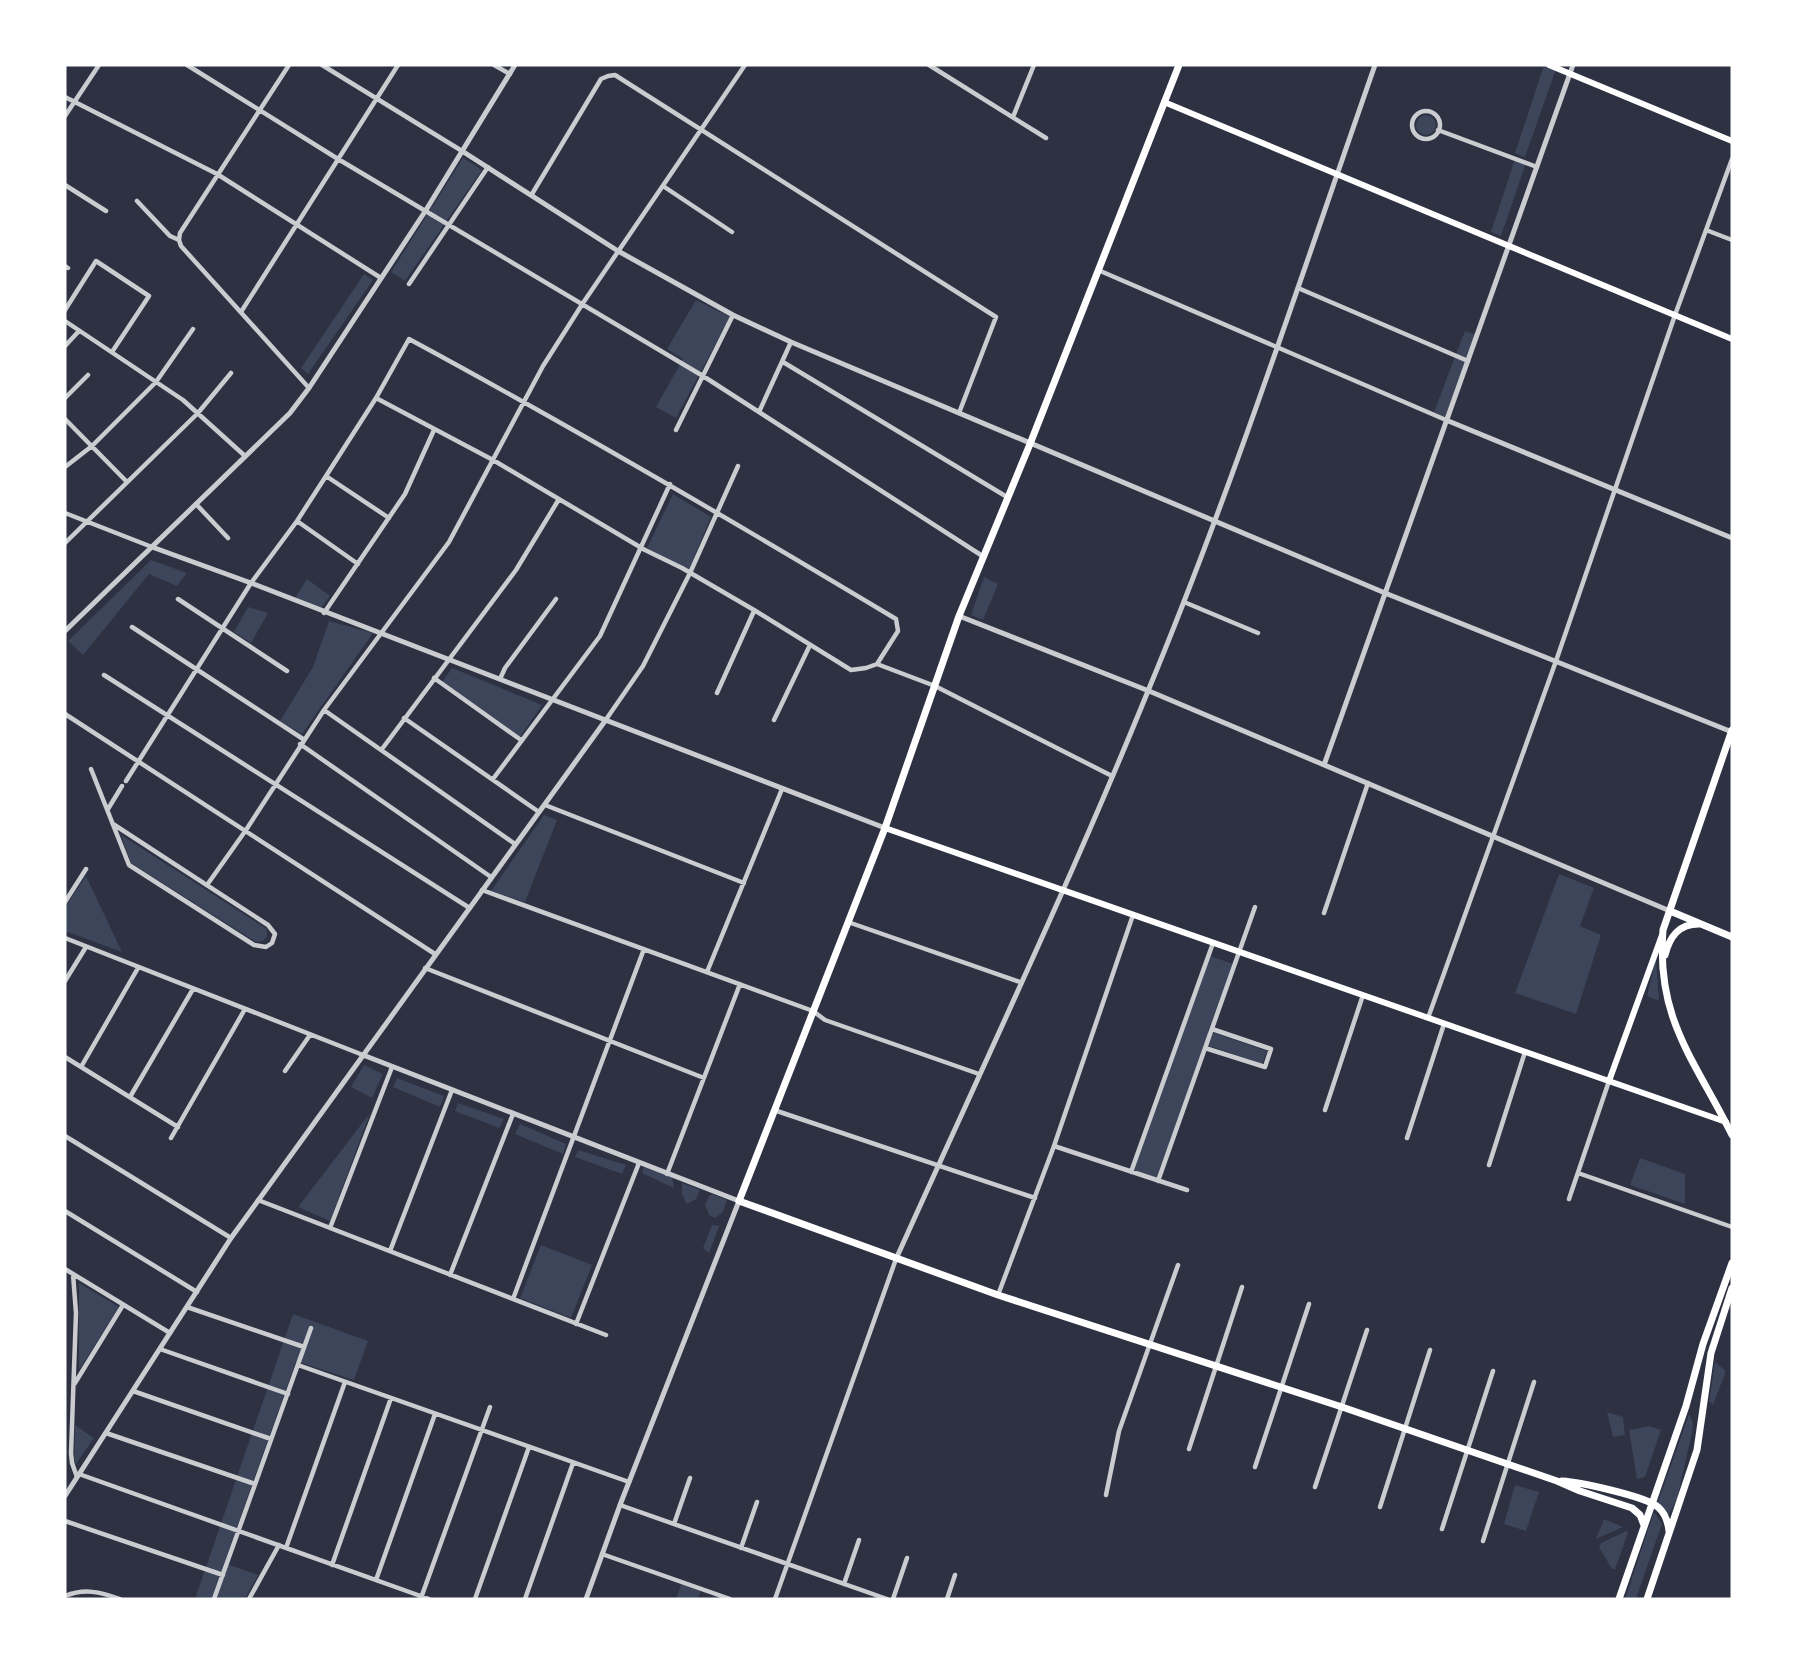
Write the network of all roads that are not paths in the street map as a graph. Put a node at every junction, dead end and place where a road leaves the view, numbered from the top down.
1 (99, 65) edge
2 (187, 65) edge
3 (289, 65) edge
4 (322, 65) edge
5 (398, 65) edge
6 (494, 65) edge
7 (515, 65) edge
8 (745, 65) edge
9 (1034, 65) edge
10 (1179, 65) edge
11 (1375, 65) edge
12 (1549, 65) edge
13 (1573, 65) edge
14 (933, 66) edge
15 (510, 74) junction
16 (1570, 74) junction
17 (65, 97) edge
18 (376, 98) junction
19 (74, 102) junction
20 (1164, 102) junction
21 (260, 110) junction
22 (65, 116) edge
23 (1013, 117) junction
24 (703, 130) junction
25 (1438, 130) junction
26 (1046, 138) dead end
27 (1732, 141) edge
28 (462, 151) junction
29 (338, 159) junction
30 (1732, 159) edge
31 (488, 167) junction
32 (1537, 167) junction
33 (217, 174) junction
34 (1337, 174) junction
35 (65, 185) edge
36 (663, 186) junction
37 (532, 194) junction
38 (136, 201) dead end
39 (426, 210) junction
40 (106, 211) dead end
41 (448, 223) junction
42 (297, 224) junction
43 (1706, 230) junction
44 (732, 232) dead end
45 (179, 240) junction
46 (1732, 240) edge
47 (1510, 246) junction
48 (618, 251) junction
49 (1098, 270) junction
50 (382, 278) junction
51 (409, 285) dead end
52 (1298, 288) junction
53 (583, 303) junction
54 (65, 310) edge
55 (241, 312) junction
56 (733, 314) junction
57 (1675, 315) junction
58 (65, 321) edge
59 (193, 329) dead end
60 (79, 331) junction
61 (1732, 339) edge
62 (791, 342) junction
63 (65, 346) edge
64 (1278, 346) junction
65 (112, 352) junction
66 (1468, 361) junction
67 (783, 362) junction
68 (231, 373) dead end
69 (88, 375) dead end
70 (703, 376) junction
71 (156, 382) junction
72 (309, 388) junction
73 (65, 398) edge
74 (376, 398) junction
75 (524, 400) junction
76 (759, 412) junction
77 (198, 413) junction
78 (959, 414) junction
79 (65, 419) edge
80 (1446, 420) junction
81 (434, 430) junction
82 (676, 430) dead end
83 (1030, 444) junction
84 (92, 446) junction
85 (245, 456) junction
86 (493, 460) junction
87 (738, 466) dead end
88 (65, 467) edge
89 (326, 476) junction
90 (127, 482) junction
91 (670, 484) junction
92 (1615, 489) junction
93 (1008, 498) junction
94 (558, 499) junction
95 (196, 504) junction
96 (716, 511) junction
97 (65, 513) edge
98 (389, 518) junction
99 (297, 521) junction
100 (1214, 521) junction
101 (87, 522) junction
102 (229, 538) dead end
103 (1732, 538) edge
104 (65, 542) edge
105 (152, 547) junction
106 (641, 548) junction
107 (984, 556) junction
108 (358, 564) junction
109 (690, 573) junction
110 (250, 583) junction
111 (1384, 593) junction
112 (177, 599) dead end
113 (556, 599) dead end
114 (1183, 601) junction
115 (754, 610) junction
116 (324, 612) junction
117 (959, 616) junction
118 (132, 627) dead end
119 (222, 628) junction
120 (65, 631) edge
121 (1258, 633) dead end
122 (379, 634) junction
123 (810, 645) junction
124 (449, 661) junction
125 (1556, 661) junction
126 (877, 664) junction
127 (195, 670) junction
128 (287, 671) dead end
129 (104, 675) dead end
130 (434, 678) junction
131 (500, 680) junction
132 (935, 686) junction
133 (1149, 691) junction
134 (717, 693) dead end
135 (550, 699) junction
136 (324, 709) junction
137 (65, 714) edge
138 (167, 715) junction
139 (404, 718) junction
140 (774, 720) dead end
141 (605, 721) junction
142 (1732, 731) edge
143 (521, 740) junction
144 (302, 742) junction
145 (382, 749) junction
146 (139, 760) junction
147 (1324, 765) junction
148 (91, 769) dead end
149 (1112, 776) junction
150 (493, 779) junction
151 (126, 781) dead end
152 (276, 783) junction
153 (1368, 783) junction
154 (122, 786) dead end
155 (782, 789) junction
156 (545, 805) junction
157 (107, 810) junction
158 (539, 812) junction
159 (113, 824) junction
160 (885, 828) junction
161 (246, 830) junction
162 (1493, 836) junction
163 (515, 844) junction
164 (86, 869) dead end
165 (491, 877) junction
166 (744, 883) junction
167 (207, 885) junction
168 (481, 890) junction
169 (1062, 890) junction
170 (65, 902) edge
171 (468, 907) junction
172 (1255, 907) dead end
173 (1670, 911) junction
174 (1324, 913) dead end
175 (1133, 915) junction
176 (848, 922) junction
177 (1703, 925) junction
178 (1664, 930) junction
179 (1732, 937) edge
180 (65, 939) edge
181 (1213, 943) junction
182 (86, 947) junction
183 (644, 949) junction
184 (1239, 952) junction
185 (435, 954) junction
186 (1663, 965) junction
187 (138, 967) junction
188 (425, 968) junction
189 (707, 972) junction
190 (65, 981) edge
191 (1020, 982) junction
192 (740, 984) junction
193 (193, 989) junction
194 (1363, 995) junction
195 (245, 1009) junction
196 (813, 1011) junction
197 (1428, 1018) junction
198 (1444, 1024) junction
199 (1212, 1029) junction
200 (310, 1035) junction
201 (609, 1041) junction
202 (1205, 1048) junction
203 (1525, 1052) junction
204 (363, 1055) junction
205 (65, 1057) edge
206 (81, 1067) junction
207 (392, 1067) junction
208 (285, 1071) dead end
209 (979, 1074) junction
210 (704, 1078) junction
211 (1609, 1081) junction
212 (453, 1090) junction
213 (130, 1097) junction
214 (774, 1110) junction
215 (1325, 1110) dead end
216 (513, 1114) junction
217 (1726, 1122) junction
218 (178, 1127) junction
219 (1732, 1135) edge
220 (65, 1136) edge
221 (171, 1138) dead end
222 (574, 1138) junction
223 (1406, 1138) dead end
224 (1054, 1146) junction
225 (639, 1163) junction
226 (1489, 1164) dead end
227 (938, 1165) junction
228 (1131, 1171) junction
229 (1578, 1173) junction
230 (667, 1174) junction
231 (1158, 1181) junction
232 (1187, 1190) dead end
233 (1035, 1198) junction
234 (1569, 1199) dead end
235 (258, 1200) junction
236 (738, 1202) junction
237 (65, 1211) edge
238 (1732, 1227) edge
239 (330, 1228) junction
240 (231, 1238) junction
241 (390, 1251) junction
242 (896, 1259) junction
243 (1732, 1263) edge
244 (1178, 1265) dead end
245 (65, 1269) edge
246 (73, 1274) junction
247 (450, 1275) junction
248 (1242, 1287) dead end
249 (1732, 1288) edge
250 (197, 1292) junction
251 (998, 1295) junction
252 (513, 1300) junction
253 (1309, 1304) dead end
254 (123, 1305) junction
255 (187, 1307) junction
256 (576, 1324) junction
257 (311, 1328) dead end
258 (1367, 1330) dead end
259 (170, 1334) junction
260 (606, 1335) dead end
261 (1150, 1345) junction
262 (304, 1347) junction
263 (160, 1349) junction
264 (1430, 1350) dead end
265 (298, 1365) junction
266 (1216, 1366) junction
267 (1493, 1371) dead end
268 (345, 1382) junction
269 (1534, 1382) dead end
270 (74, 1384) junction
271 (1281, 1387) junction
272 (133, 1391) junction
273 (288, 1394) junction
274 (391, 1398) junction
275 (1686, 1406) junction
276 (489, 1407) dead end
277 (1342, 1407) junction
278 (435, 1414) junction
279 (1703, 1419) junction
280 (1405, 1429) junction
281 (481, 1430) junction
282 (106, 1433) junction
283 (271, 1439) junction
284 (529, 1447) junction
285 (1189, 1449) dead end
286 (1468, 1450) junction
287 (573, 1463) junction
288 (1507, 1464) junction
289 (1255, 1467) dead end
290 (78, 1475) junction
291 (690, 1478) dead end
292 (1557, 1481) junction
293 (629, 1482) junction
294 (255, 1484) junction
295 (1315, 1487) dead end
296 (1106, 1495) dead end
297 (65, 1496) edge
298 (757, 1502) dead end
299 (1652, 1503) junction
300 (620, 1505) junction
301 (1380, 1507) dead end
302 (65, 1521) edge
303 (674, 1524) junction
304 (1644, 1525) junction
305 (1441, 1529) dead end
306 (239, 1531) junction
307 (1670, 1533) junction
308 (859, 1540) dead end
309 (1483, 1541) dead end
310 (279, 1545) junction
311 (286, 1548) junction
312 (741, 1548) junction
313 (602, 1554) junction
314 (907, 1558) dead end
315 (332, 1564) junction
316 (788, 1565) junction
317 (223, 1575) junction
318 (955, 1575) dead end
319 (376, 1580) junction
320 (844, 1584) junction
321 (65, 1596) edge
322 (112, 1598) edge
323 (421, 1598) edge
324 (120, 1599) edge
325 (214, 1599) edge
326 (249, 1599) edge
327 (429, 1599) edge
328 (475, 1599) edge
329 (525, 1599) edge
330 (586, 1599) edge
331 (730, 1599) edge
332 (775, 1599) edge
333 (887, 1599) edge
334 (893, 1599) edge
335 (947, 1599) edge
336 (1619, 1599) edge
337 (1647, 1599) edge

1 - 19 street
2 - 21 street
3 - 21 street
4 - 18 street
5 - 18 street
6 - 15 street
7 - 15 street
8 - 24 street
9 - 23 street
10 - 20 main road
11 - 34 street
12 - 16 main road
13 - 16 street
14 - 23 street
15 - 28 street
16 - 27 main road
16 - 32 street
17 - 19 street
18 - 28 street
18 - 29 street
19 - 22 street
19 - 33 street
20 - 34 main road
20 - 49 main road
21 - 29 street
21 - 33 street
23 - 26 street
24 - 36 street
24 - 37 street
24 - 78 street
25 - 25 street
25 - 32 street
28 - 31 street
28 - 39 street
29 - 39 street
29 - 42 street
30 - 43 street
31 - 37 street
31 - 41 street
32 - 47 street
33 - 42 street
33 - 45 street
34 - 47 main road
34 - 52 street
35 - 40 street
36 - 44 street
36 - 48 street
37 - 48 street
38 - 45 street
39 - 41 street
39 - 50 street
41 - 51 street
41 - 53 street
42 - 50 street
42 - 55 street
43 - 46 street
43 - 57 street
45 - 55 street
47 - 57 main road
47 - 66 street
48 - 53 street
48 - 56 street
49 - 64 street
49 - 83 main road
50 - 72 street
52 - 64 street
52 - 66 street
53 - 70 street
53 - 75 street
54 - 65 street
55 - 72 street
56 - 62 street
56 - 70 street
57 - 61 main road
57 - 92 street
58 - 60 street
59 - 71 street
60 - 63 street
60 - 65 street
62 - 67 street
62 - 78 street
64 - 80 street
64 - 100 street
65 - 71 street
66 - 80 street
67 - 76 street
67 - 93 street
68 - 77 street
69 - 73 street
70 - 76 street
70 - 82 street
71 - 77 street
71 - 84 street
72 - 85 street
74 - 75 street
74 - 81 street
74 - 89 street
75 - 86 street
75 - 91 street
76 - 107 street
77 - 85 street
77 - 90 street
78 - 83 street
79 - 84 street
80 - 92 street
80 - 111 street
81 - 86 street
81 - 98 street
83 - 93 main road
83 - 100 street
84 - 88 street
84 - 90 street
85 - 95 street
86 - 94 street
86 - 122 street
87 - 96 street
89 - 98 street
89 - 99 street
90 - 101 street
91 - 96 street
91 - 106 street
92 - 103 street
92 - 125 street
93 - 107 main road
94 - 106 street
94 - 124 street
95 - 102 street
95 - 105 street
96 - 109 street
96 - 126 street
97 - 101 street
98 - 108 street
99 - 108 street
99 - 110 street
100 - 111 street
100 - 114 street
101 - 104 street
101 - 105 street
105 - 110 street
105 - 120 street
106 - 109 street
106 - 135 street
107 - 117 main road
108 - 116 street
109 - 115 street
109 - 141 street
110 - 116 street
110 - 119 street
111 - 125 street
111 - 147 street
112 - 119 street
113 - 131 street
114 - 121 street
114 - 133 street
115 - 123 street
115 - 134 street
116 - 122 street
117 - 132 main road
117 - 133 street
118 - 127 street
119 - 127 street
119 - 128 street
122 - 124 street
122 - 136 street
123 - 126 street
123 - 140 street
124 - 130 street
124 - 131 street
125 - 142 street
125 - 162 street
126 - 132 street
127 - 138 street
127 - 144 street
129 - 138 street
130 - 139 street
130 - 143 street
131 - 135 street
132 - 149 street
132 - 160 main road
133 - 147 street
133 - 149 street
135 - 141 street
135 - 143 street
136 - 144 street
136 - 145 street
137 - 146 street
138 - 146 street
138 - 152 street
139 - 145 street
139 - 150 street
141 - 155 street
141 - 156 street
142 - 173 main road
143 - 150 street
144 - 152 street
144 - 165 street
145 - 163 street
146 - 151 street
146 - 161 street
147 - 153 street
148 - 157 street
149 - 169 street
150 - 158 street
152 - 161 street
152 - 171 street
153 - 162 street
153 - 174 street
154 - 157 street
155 - 160 street
155 - 166 street
156 - 158 street
156 - 166 street
157 - 159 street
158 - 163 street
159 - 167 street
159 - 167 street
160 - 169 main road
160 - 176 main road
161 - 167 street
161 - 185 street
162 - 173 street
162 - 197 street
163 - 165 street
164 - 170 street
165 - 168 street
166 - 189 street
168 - 171 street
168 - 183 street
169 - 175 main road
169 - 191 street
171 - 185 street
172 - 184 street
173 - 177 main road
173 - 178 main road
175 - 181 main road
175 - 224 street
176 - 191 street
176 - 196 main road
177 - 179 main road
177 - 186 main road
178 - 186 main road
178 - 211 main road
180 - 182 street
181 - 184 main road
181 - 228 street
182 - 187 street
182 - 190 street
183 - 189 street
183 - 201 street
184 - 194 main road
184 - 199 street
185 - 188 street
186 - 217 main road
187 - 193 street
187 - 206 street
188 - 201 street
188 - 204 street
189 - 192 street
191 - 209 street
192 - 196 street
192 - 210 street
193 - 195 street
193 - 213 street
194 - 197 main road
194 - 215 street
195 - 200 street
195 - 218 street
196 - 209 street
196 - 214 main road
197 - 198 main road
198 - 203 main road
198 - 223 street
199 - 202 street
199 - 202 street
200 - 204 street
200 - 208 street
201 - 210 street
201 - 222 street
202 - 231 street
203 - 211 main road
203 - 226 street
204 - 207 street
204 - 235 street
205 - 206 street
206 - 213 street
207 - 212 street
207 - 239 street
209 - 227 street
210 - 230 street
211 - 217 main road
211 - 229 street
212 - 216 street
212 - 241 street
213 - 218 street
214 - 227 street
214 - 236 main road
216 - 222 street
216 - 247 street
217 - 219 main road
218 - 221 street
220 - 240 street
222 - 225 street
222 - 252 street
224 - 228 street
224 - 233 street
225 - 230 street
225 - 256 street
227 - 233 street
227 - 242 street
228 - 231 street
229 - 234 street
229 - 238 street
230 - 236 street
231 - 232 street
233 - 251 street
235 - 239 street
235 - 240 street
236 - 242 main road
236 - 293 street
237 - 250 street
239 - 241 street
240 - 250 street
241 - 247 street
242 - 251 main road
242 - 316 street
243 - 275 main road
244 - 261 street
245 - 246 street
246 - 254 street
246 - 270 street
247 - 252 street
248 - 266 street
249 - 279 main road
250 - 255 street
251 - 261 main road
252 - 256 street
253 - 271 street
254 - 259 street
254 - 270 street
255 - 259 street
255 - 262 street
256 - 260 street
257 - 262 street
258 - 277 street
259 - 263 street
261 - 266 main road
261 - 296 street
262 - 265 street
263 - 272 street
263 - 273 street
264 - 280 street
265 - 268 street
265 - 273 street
266 - 271 main road
266 - 285 street
267 - 286 street
268 - 274 street
268 - 311 street
269 - 288 street
270 - 290 street
271 - 277 main road
271 - 289 street
272 - 282 street
272 - 283 street
273 - 283 street
274 - 278 street
274 - 315 street
275 - 279 main road
275 - 299 main road
276 - 281 street
277 - 280 main road
277 - 295 street
278 - 281 street
278 - 319 street
279 - 307 main road
280 - 286 main road
280 - 301 street
281 - 284 street
281 - 323 street
282 - 290 street
282 - 294 street
283 - 294 street
284 - 287 street
284 - 328 street
286 - 288 main road
286 - 305 street
287 - 293 street
287 - 329 street
288 - 292 main road
288 - 309 street
290 - 297 street
290 - 306 street
291 - 303 street
292 - 299 main road
292 - 304 main road
293 - 300 street
294 - 306 street
298 - 312 street
299 - 304 main road
299 - 307 main road
300 - 303 street
300 - 313 street
302 - 317 street
303 - 312 street
304 - 336 main road
306 - 310 street
306 - 317 street
307 - 337 main road
308 - 320 street
310 - 311 street
310 - 326 street
311 - 315 street
312 - 316 street
313 - 330 street
313 - 331 street
314 - 334 street
315 - 319 street
316 - 320 street
316 - 332 street
317 - 325 street
318 - 335 street
319 - 323 street
320 - 333 street
321 - 322 street
322 - 324 street
323 - 327 street

